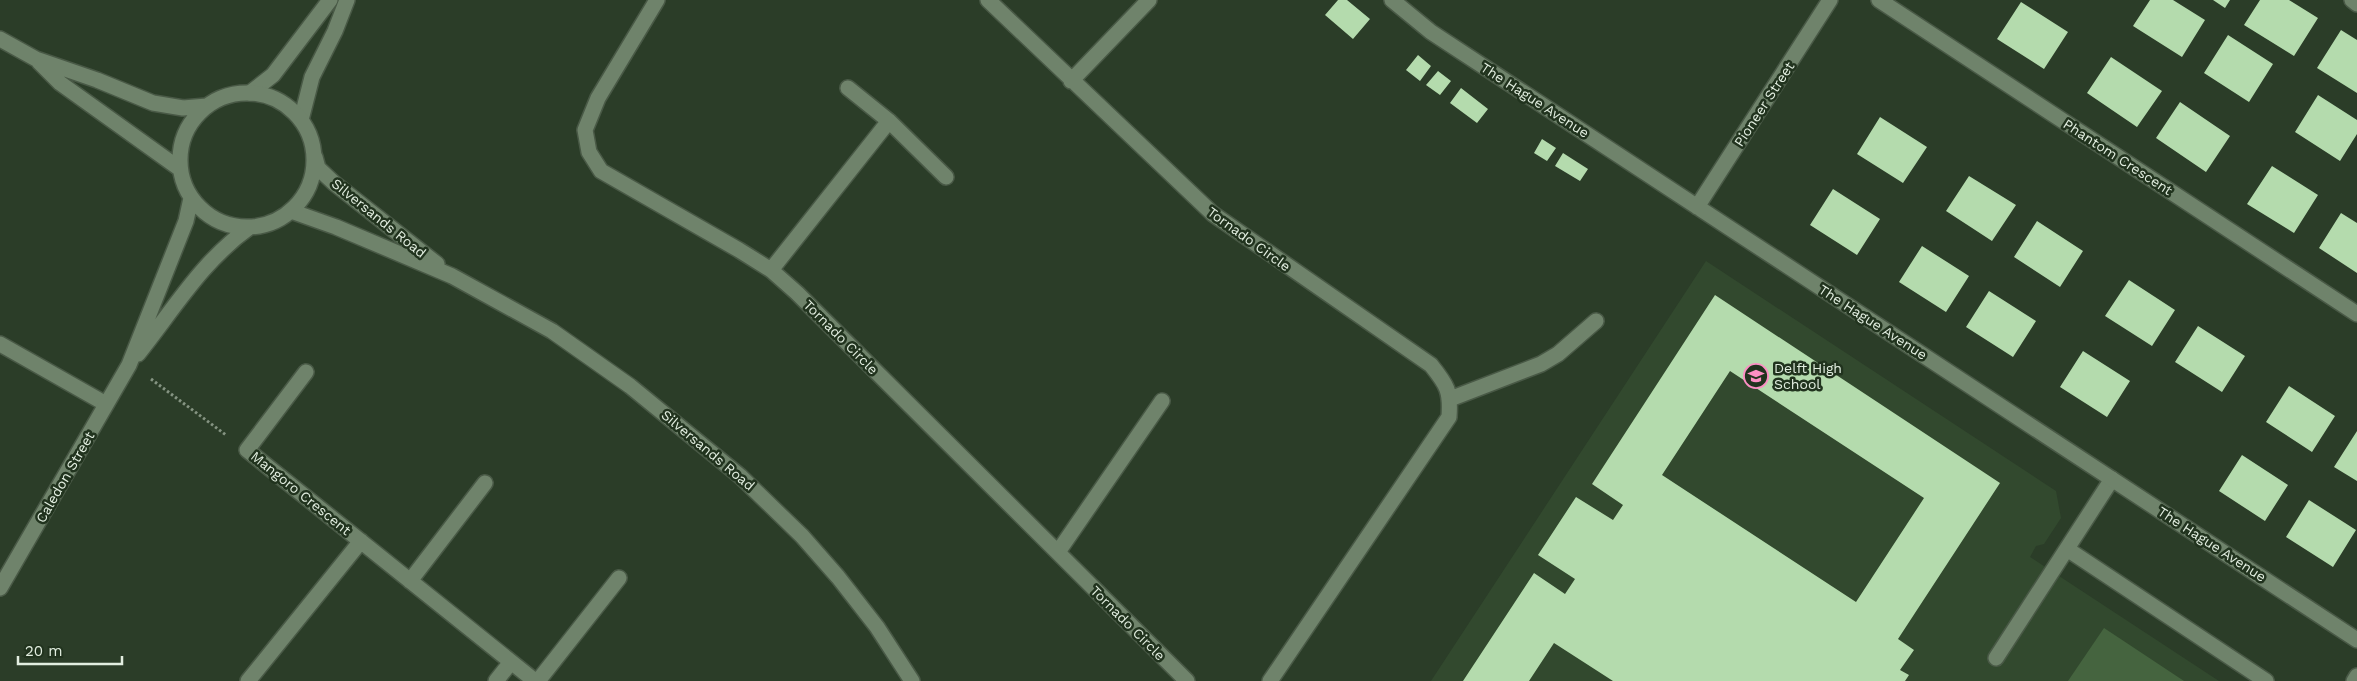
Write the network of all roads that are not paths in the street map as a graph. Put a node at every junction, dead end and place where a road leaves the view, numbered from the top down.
1 (330, 0) edge
2 (347, 0) edge
3 (657, 0) edge
4 (988, 0) edge
5 (1149, 0) edge
6 (1392, 0) edge
7 (1830, 0) edge
8 (1879, 0) edge
9 (2352, 0) edge
10 (2357, 4) edge
11 (0, 39) edge
12 (36, 59) junction
13 (1072, 81) junction
14 (848, 88) dead end
15 (250, 93) junction
16 (207, 106) junction
17 (301, 120) junction
18 (889, 121) junction
19 (314, 154) junction
20 (180, 169) junction
21 (946, 177) dead end
22 (191, 198) junction
23 (1697, 207) junction
24 (291, 211) junction
25 (250, 227) junction
26 (770, 270) junction
27 (452, 276) junction
28 (2357, 314) edge
29 (1596, 321) dead end
30 (0, 344) edge
31 (129, 364) junction
32 (306, 372) dead end
33 (1450, 398) junction
34 (1162, 401) dead end
35 (106, 404) junction
36 (2112, 479) junction
37 (485, 483) dead end
38 (360, 541) junction
39 (2067, 549) junction
40 (1058, 552) junction
41 (619, 578) dead end
42 (410, 581) junction
43 (0, 588) edge
44 (2357, 640) edge
45 (1996, 658) dead end
46 (511, 662) junction
47 (2357, 676) edge
48 (248, 681) edge
49 (496, 681) edge
50 (537, 681) edge
51 (912, 681) edge
52 (1186, 681) edge
53 (1270, 681) edge
54 (2266, 681) edge
55 (2354, 681) edge

1 - 15 street
2 - 17 street
3 - 26 street, Tornado Circle
4 - 13 street, Tornado Circle
5 - 13 street
6 - 23 street, The Hague Avenue
7 - 23 street, Pioneer Street
8 - 28 street, Phantom Crescent
9 - 10 street
11 - 12 street
12 - 16 street
12 - 20 street
13 - 33 street, Tornado Circle
14 - 18 street
15 - 16 street
15 - 17 street
16 - 20 street
17 - 19 street
18 - 21 street
18 - 26 street
19 - 24 street
19 - 27 street, Silversands Road
20 - 22 street
22 - 25 street
22 - 31 street, Caledon Street
23 - 36 street, The Hague Avenue
24 - 25 street
24 - 27 street, Silversands Road
25 - 31 street, Caledon Street
26 - 40 street, Tornado Circle
27 - 51 street, Silversands Road
29 - 33 street
30 - 35 street
31 - 35 street, Caledon Street
32 - 38 street, Mangoro Crescent
33 - 53 street
34 - 40 street
35 - 43 street, Caledon Street
36 - 39 street
36 - 44 street, The Hague Avenue
37 - 42 street
38 - 42 street, Mangoro Crescent
38 - 48 street, Mangoro Crescent
39 - 45 street
39 - 54 street
40 - 52 street, Tornado Circle
41 - 50 street, Mangoro Crescent
42 - 46 street, Mangoro Crescent
46 - 49 street
46 - 50 street, Mangoro Crescent
47 - 55 street

